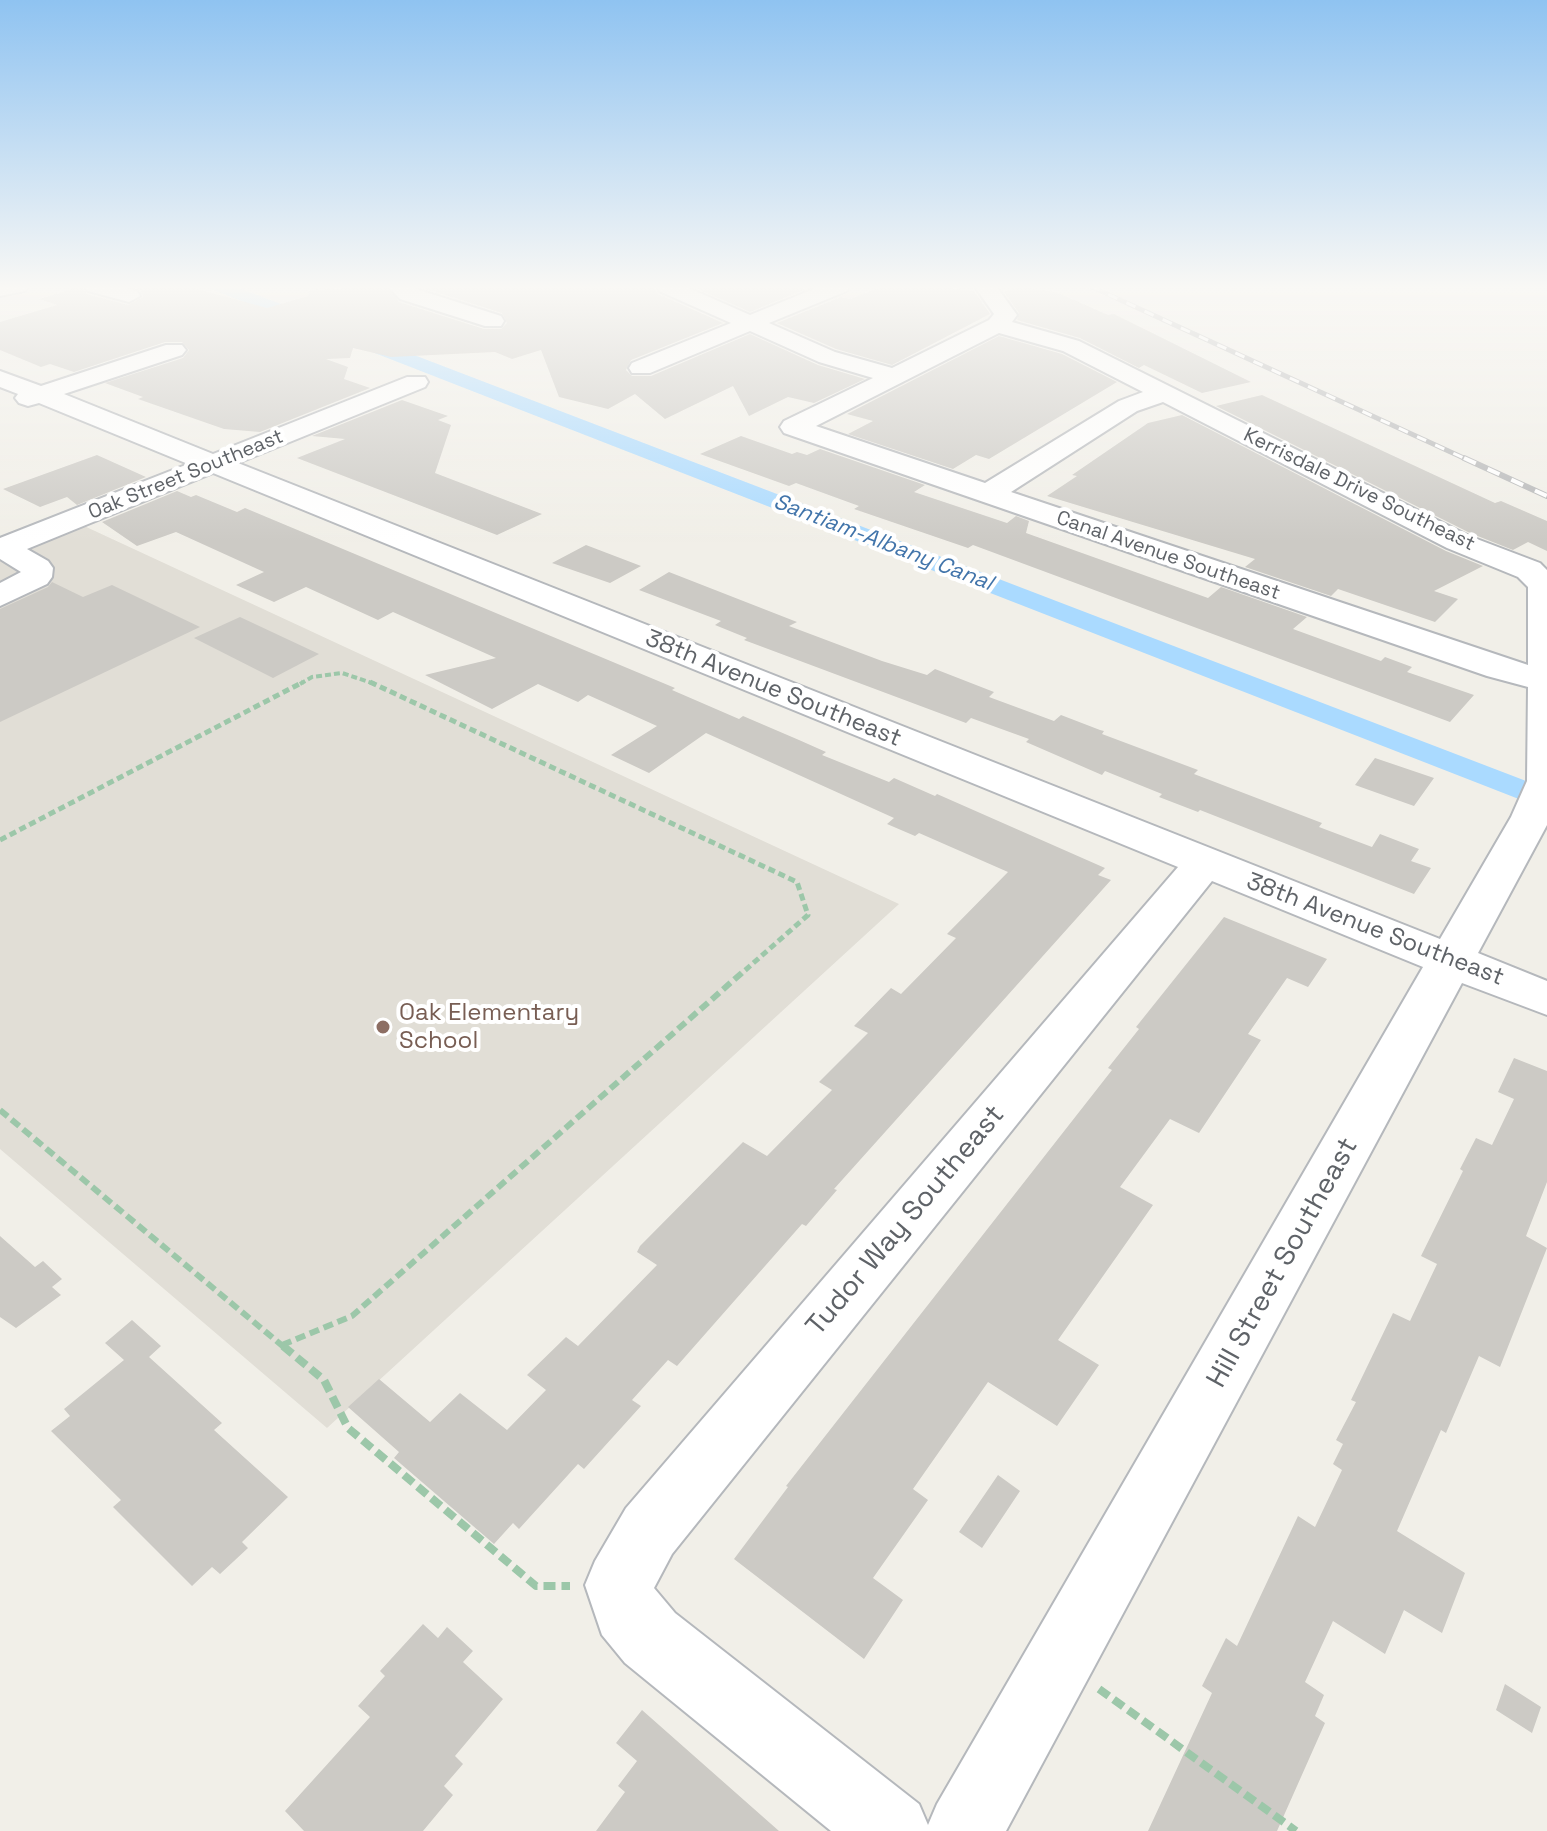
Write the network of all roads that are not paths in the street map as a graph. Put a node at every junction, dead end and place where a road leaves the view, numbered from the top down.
1 (108, 371) edge
2 (878, 371) edge
3 (903, 371) edge
4 (1122, 371) edge
5 (894, 376) junction
6 (0, 378) edge
7 (416, 382) dead end
8 (1166, 393) junction
9 (38, 394) junction
10 (0, 407) edge
11 (213, 463) junction
12 (988, 494) junction
13 (2, 549) edge
14 (0, 596) edge
15 (1544, 680) junction
16 (1539, 799) edge
17 (1204, 863) junction
18 (1451, 960) junction
19 (1547, 999) edge
20 (892, 1831) edge
21 (964, 1831) edge

1 - 9 street
2 - 5 street
3 - 5 street
4 - 8 street, Kerrisdale Drive Southeast
5 - 12 street, Canal Avenue Southeast
6 - 9 street, 38th Avenue Southeast
7 - 11 street, Oak Street Southeast
8 - 12 street
8 - 15 street, Kerrisdale Drive Southeast
9 - 10 street
9 - 11 street, 38th Avenue Southeast
11 - 13 street, Oak Street Southeast
11 - 17 street, 38th Avenue Southeast
12 - 15 street, Canal Avenue Southeast
13 - 14 street
15 - 16 street, Hill Street Southeast
16 - 18 street, Hill Street Southeast
17 - 18 street, 38th Avenue Southeast
17 - 20 street, Tudor Way Southeast
18 - 19 street, 38th Avenue Southeast
18 - 21 street, Hill Street Southeast

